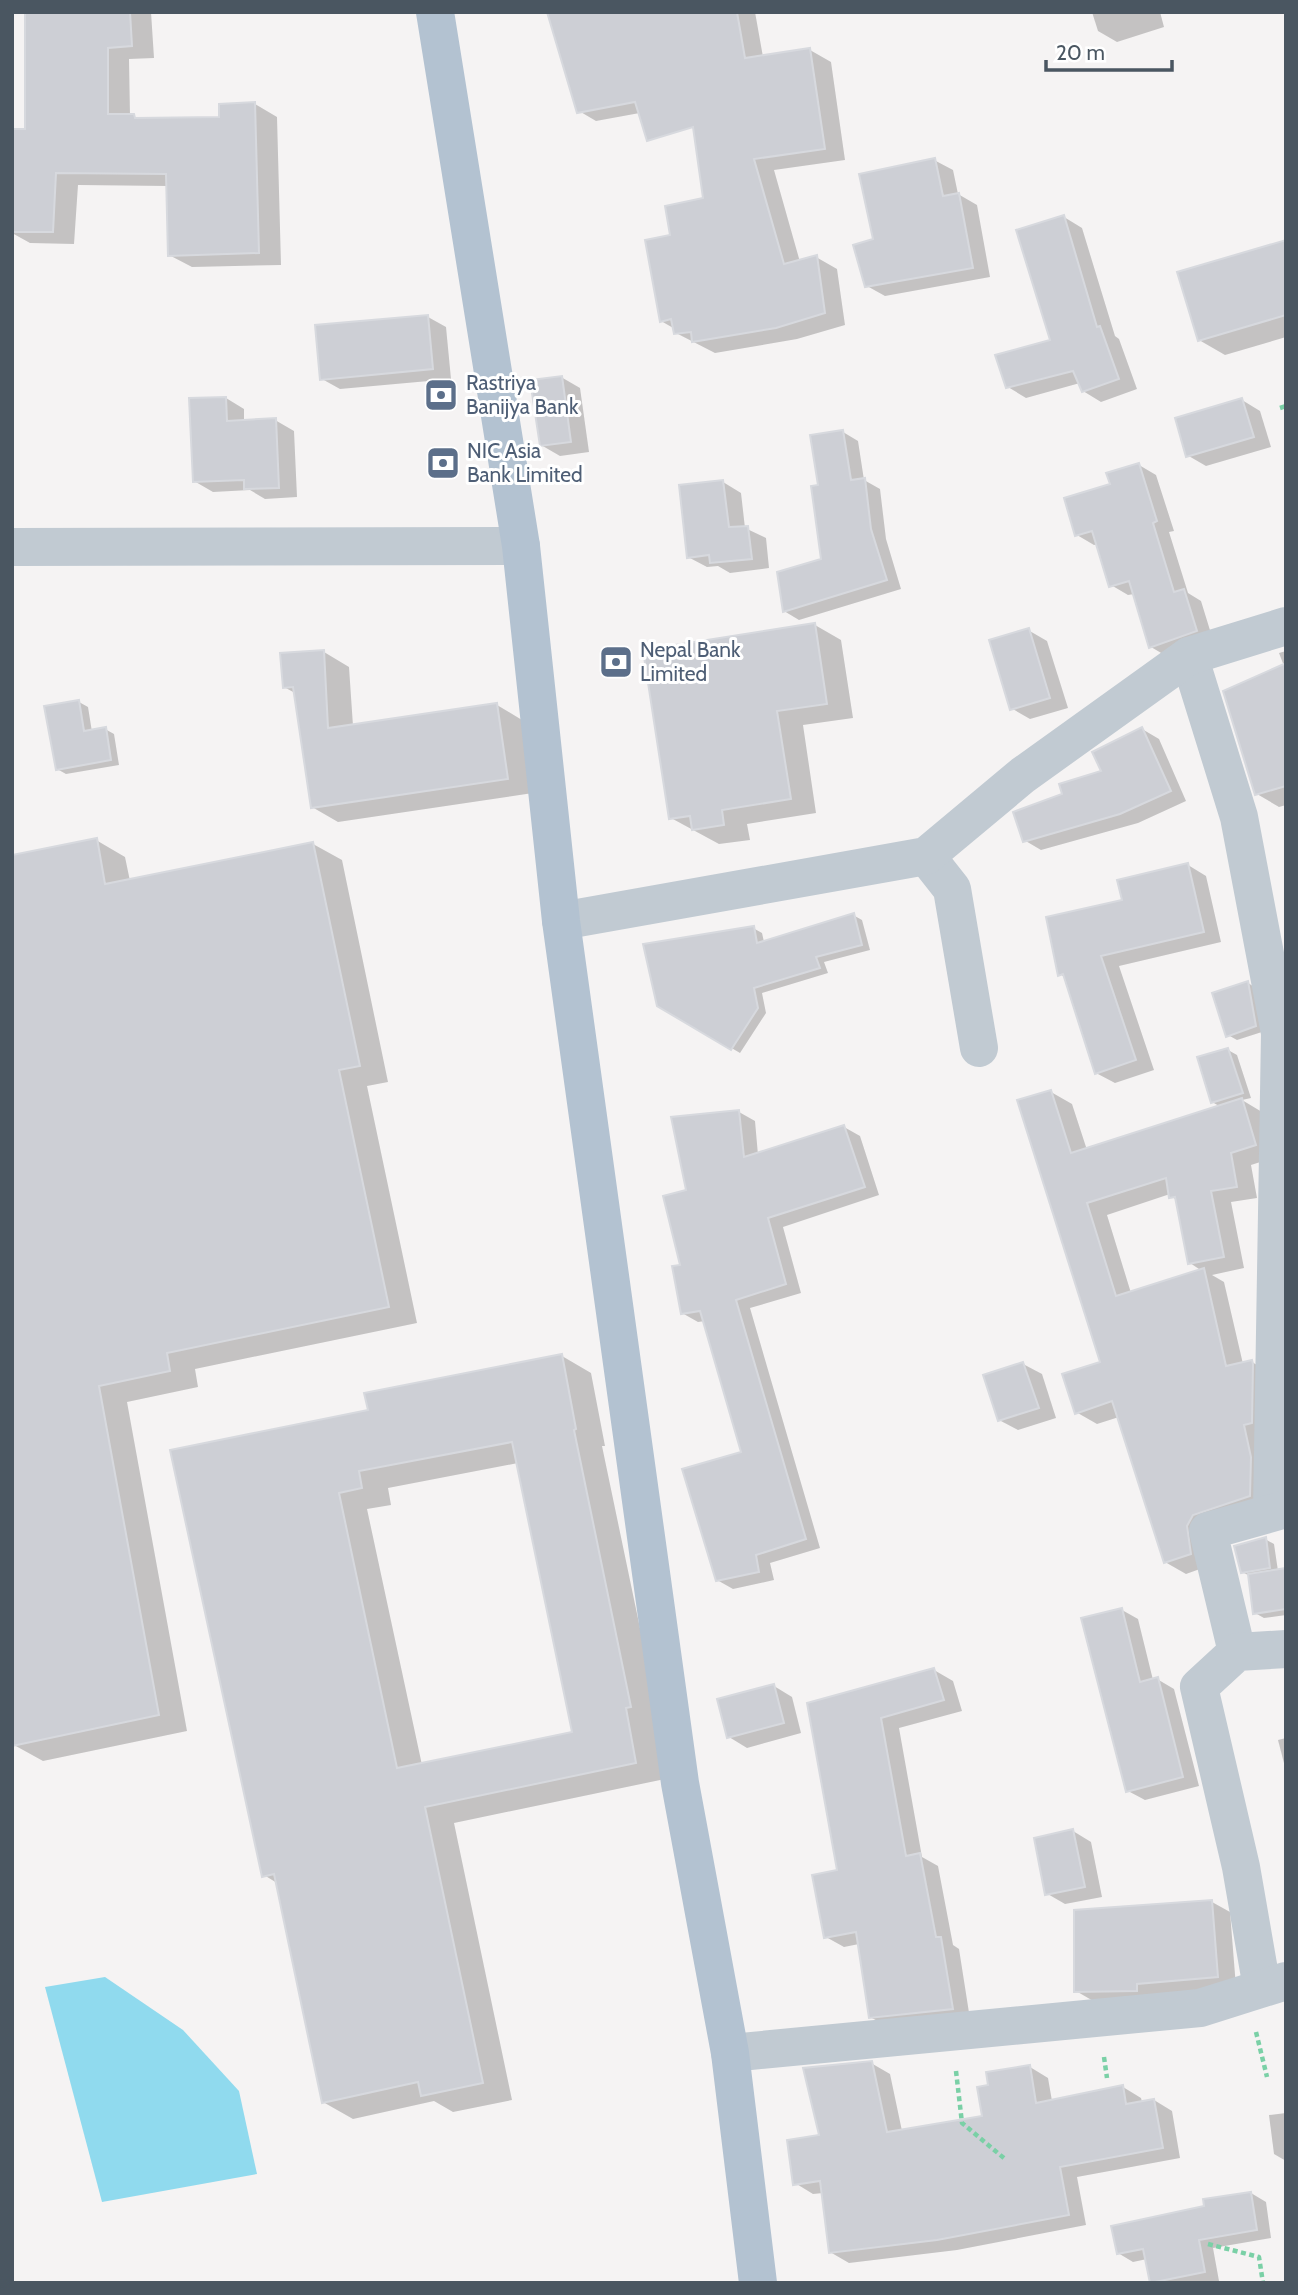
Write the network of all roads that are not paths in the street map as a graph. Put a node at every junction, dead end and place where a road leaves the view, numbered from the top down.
1 (435, 12) edge
2 (521, 546) junction
3 (12, 547) edge
4 (1286, 626) edge
5 (1189, 656) junction
6 (926, 856) junction
7 (561, 921) junction
8 (1283, 1033) edge
9 (979, 1048) dead end
10 (1279, 1511) edge
11 (1286, 1649) edge
12 (1237, 1652) junction
13 (1274, 1984) edge
14 (730, 2053) junction
15 (758, 2283) edge

1 - 2 main road
2 - 3 street
2 - 7 main road
4 - 5 street
5 - 6 street
5 - 8 street
6 - 7 street
6 - 9 street
7 - 14 main road
8 - 10 street
10 - 12 street
11 - 12 street
12 - 13 street
13 - 14 street
14 - 15 main road

